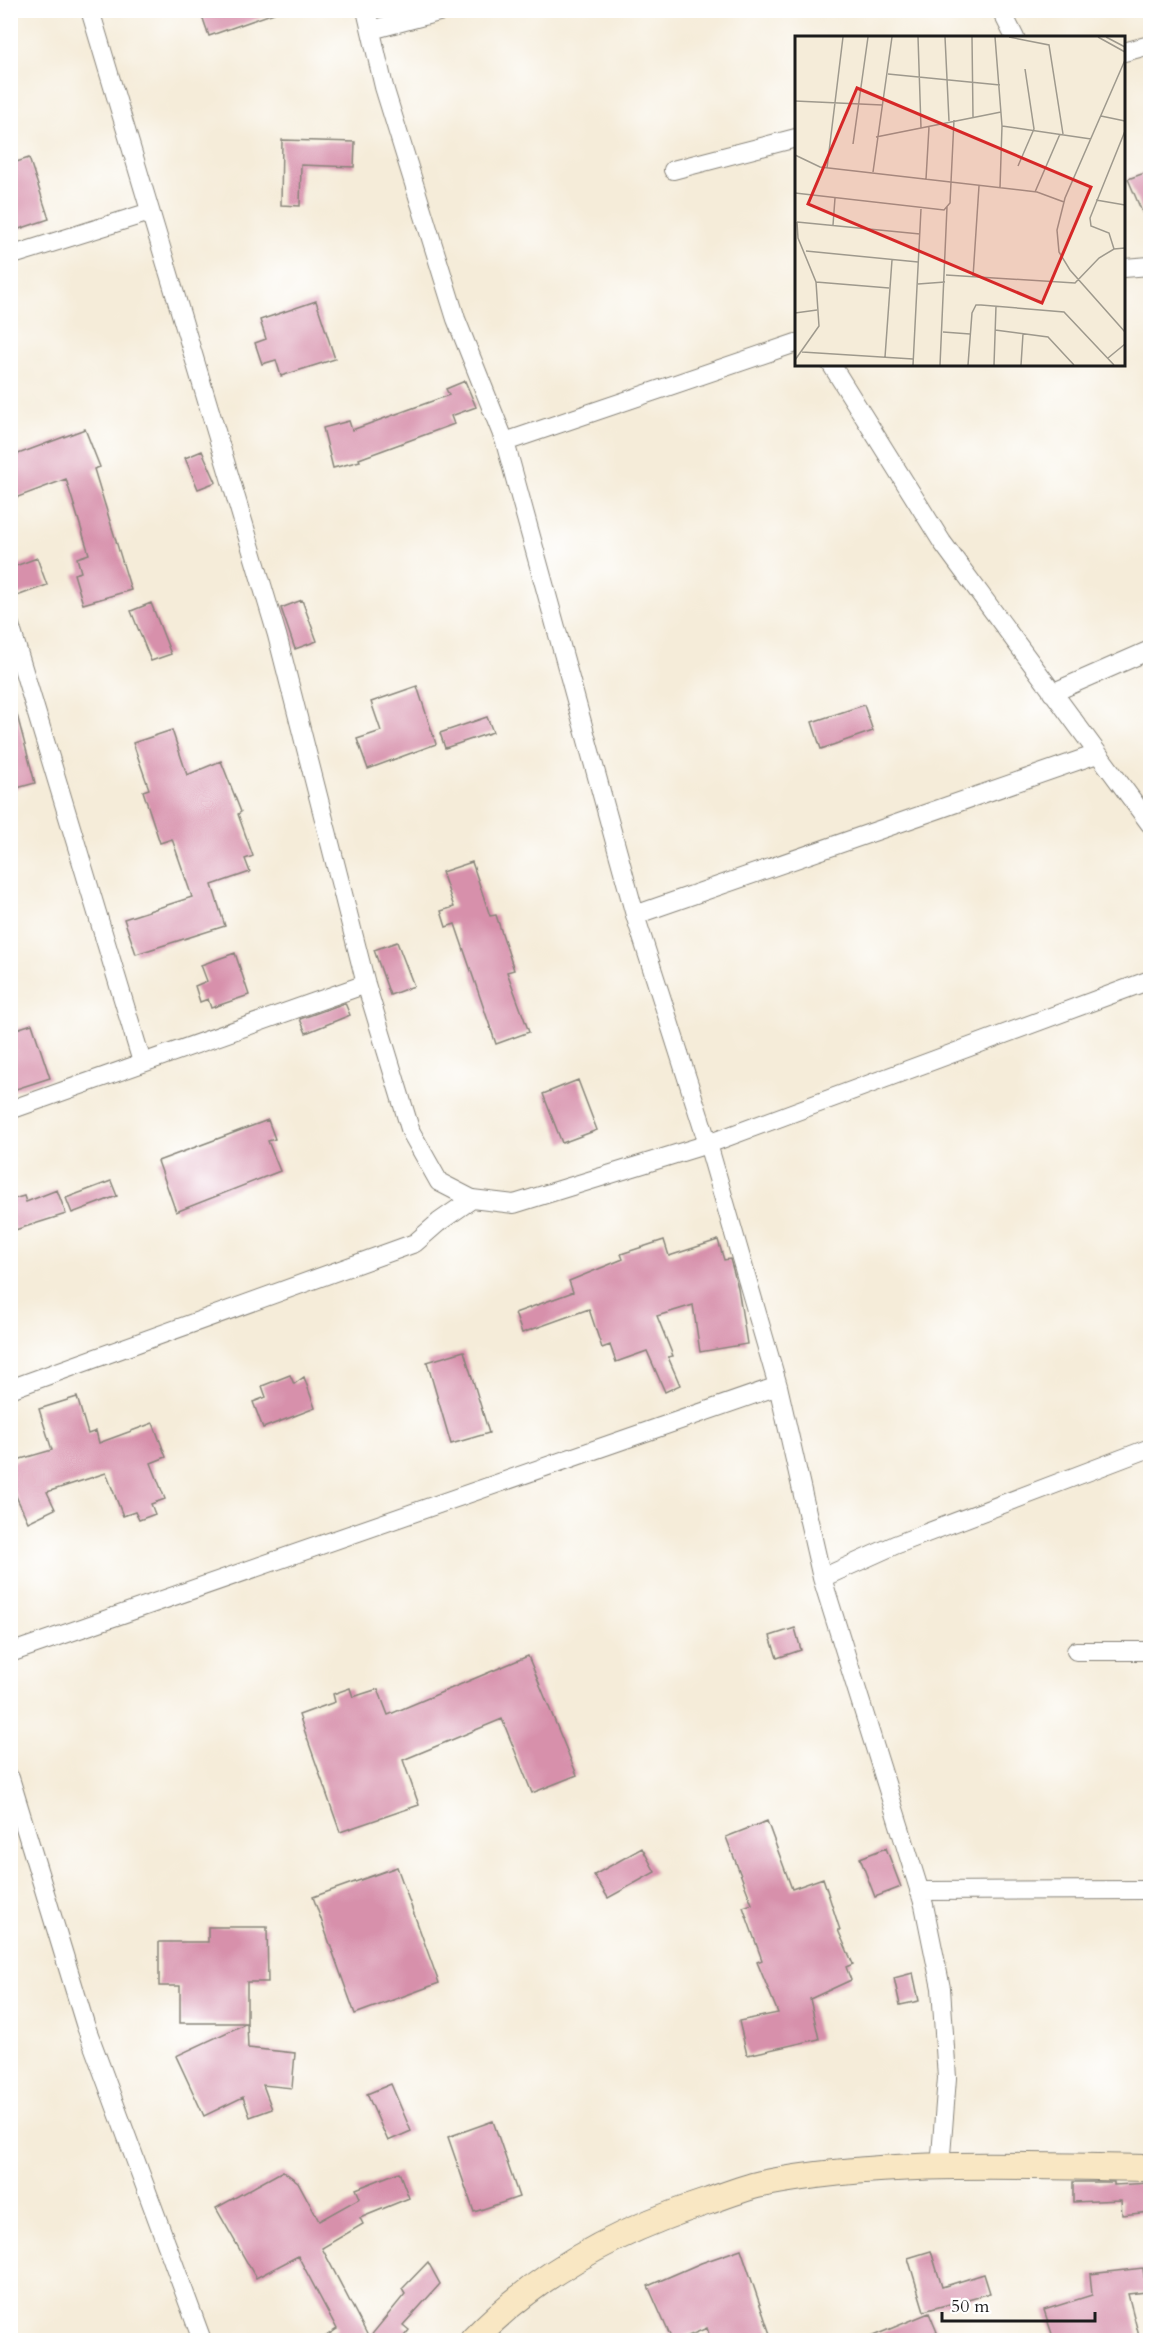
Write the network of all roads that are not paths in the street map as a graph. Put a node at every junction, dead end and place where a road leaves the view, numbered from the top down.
1 (90, 10) edge
2 (366, 10) edge
3 (446, 10) edge
4 (1002, 10) edge
5 (371, 30) junction
6 (1014, 36) edge
7 (1150, 45) edge
8 (1125, 52) edge
9 (795, 138) edge
10 (673, 170) dead end
11 (150, 212) junction
12 (10, 256) edge
13 (1150, 266) edge
14 (1125, 268) edge
15 (795, 343) edge
16 (832, 366) edge
17 (505, 442) junction
18 (10, 625) edge
19 (1150, 650) edge
20 (1052, 693) junction
21 (1097, 754) junction
22 (1150, 824) edge
23 (635, 915) junction
24 (1150, 981) edge
25 (366, 984) junction
26 (142, 1062) junction
27 (10, 1110) edge
28 (708, 1144) junction
29 (472, 1199) junction
30 (778, 1386) junction
31 (10, 1389) edge
32 (1150, 1448) edge
33 (822, 1578) junction
34 (1076, 1651) dead end
35 (1150, 1651) edge
36 (10, 1653) edge
37 (10, 1778) edge
38 (1150, 1890) edge
39 (919, 1891) junction
40 (940, 2168) junction
41 (1150, 2168) edge
42 (202, 2340) edge
43 (473, 2340) edge

1 - 11 street
2 - 5 street
3 - 5 street
4 - 6 street
5 - 17 street
7 - 8 street
9 - 10 street
11 - 12 street
11 - 25 street
13 - 14 street
15 - 17 street
16 - 20 street
17 - 23 street
18 - 26 street
19 - 20 street
20 - 21 street
21 - 22 street
21 - 23 street
23 - 28 street
24 - 28 street
25 - 26 street
25 - 29 street
26 - 27 street
28 - 29 street
28 - 30 street
29 - 31 street
30 - 33 street
30 - 36 street
32 - 33 street
33 - 39 street
34 - 35 street
37 - 42 street
38 - 39 street
39 - 40 street
40 - 41 street
40 - 43 street

